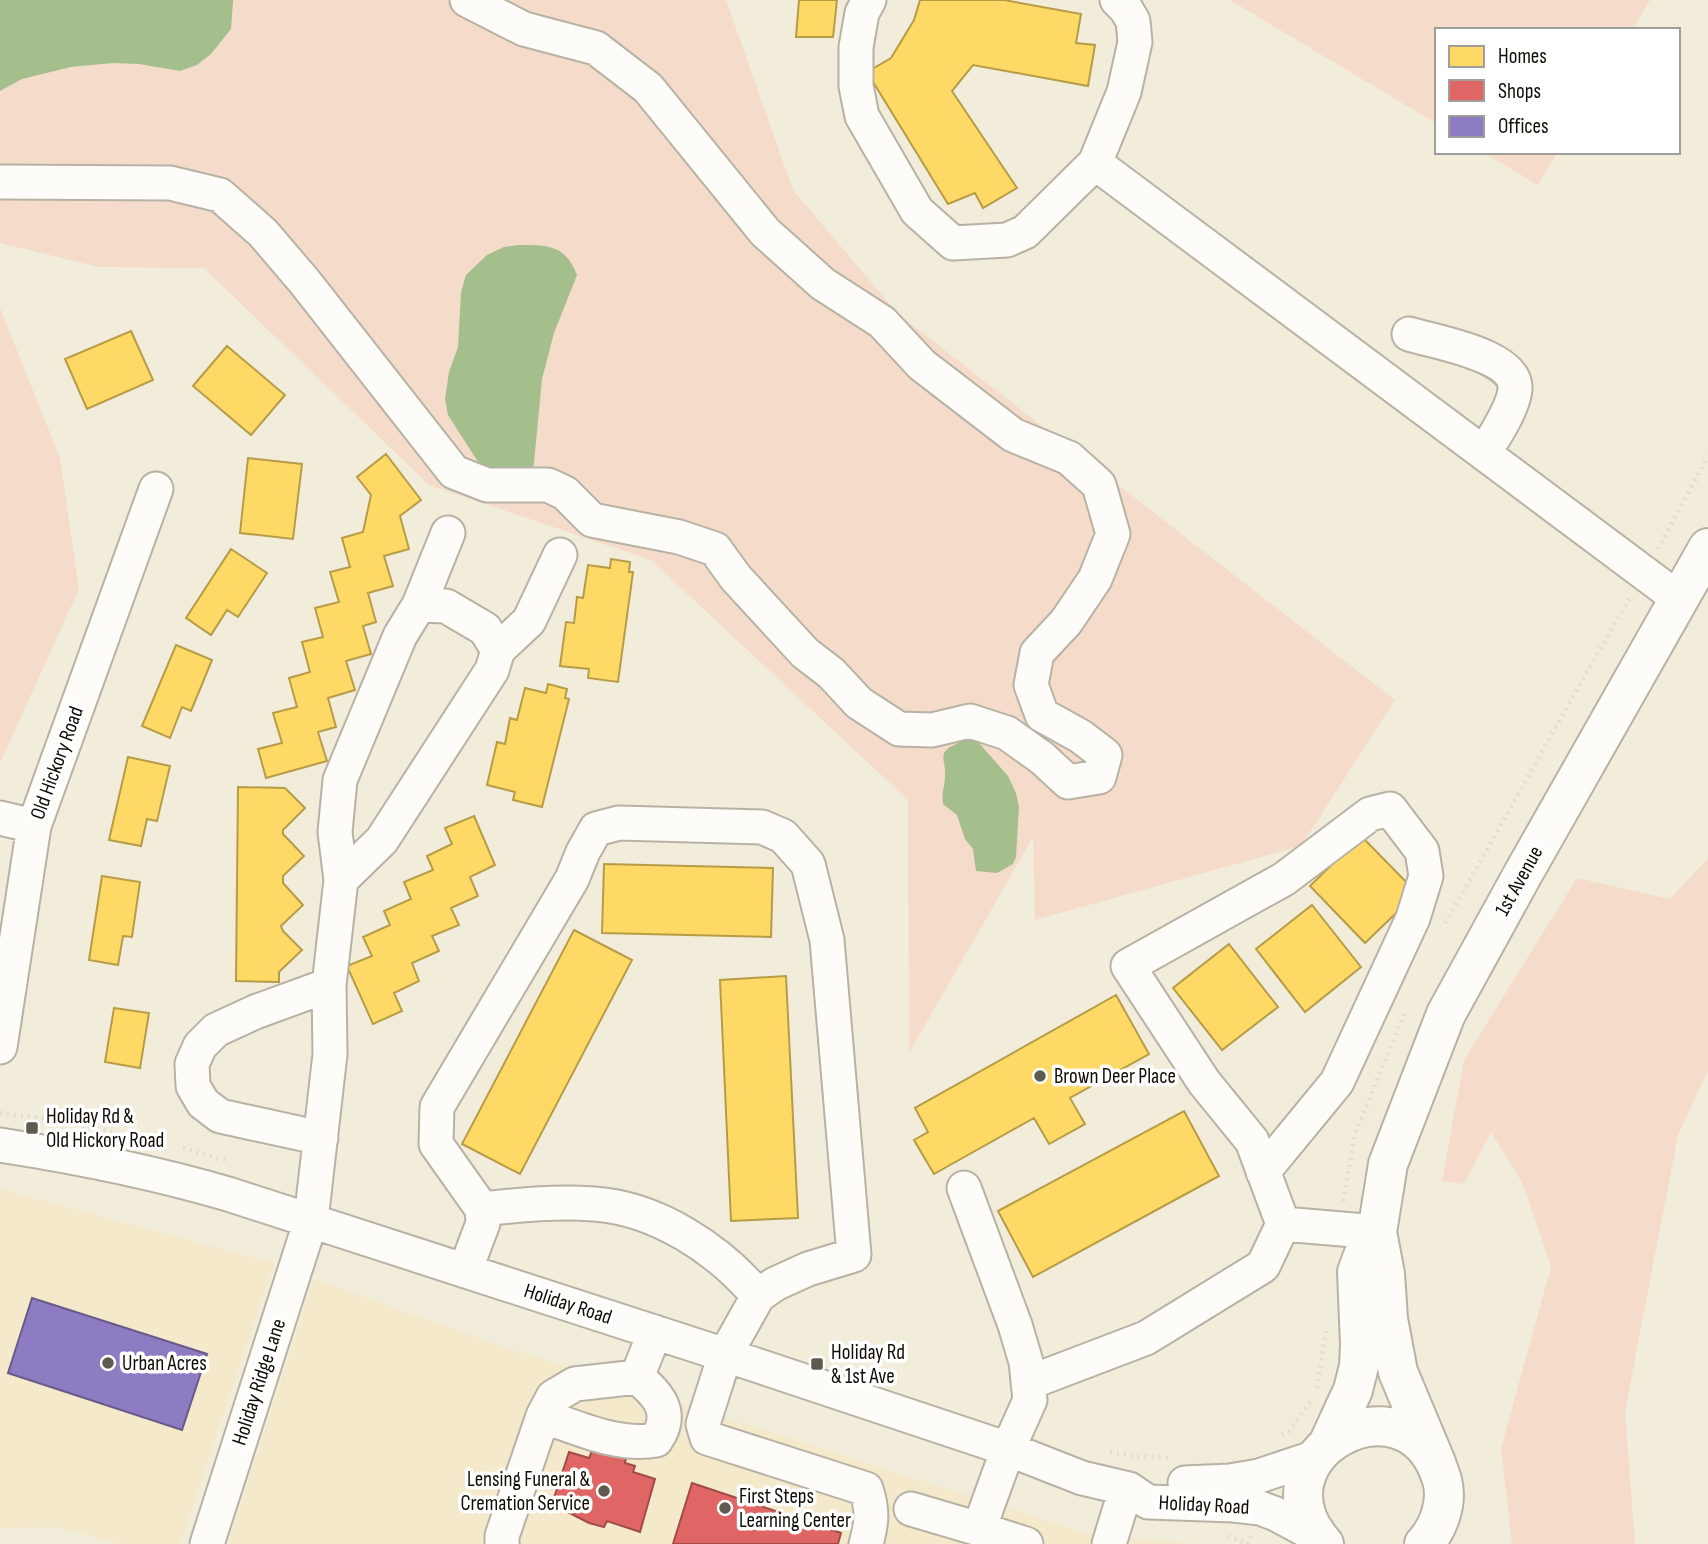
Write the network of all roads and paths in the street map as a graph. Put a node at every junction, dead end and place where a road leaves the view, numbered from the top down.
1 (467, 0) edge
2 (869, 0) edge
3 (1117, 0) edge
4 (1095, 163) junction
5 (0, 182) edge
6 (1409, 334) dead end
7 (1484, 453) junction
8 (156, 489) dead end
9 (448, 533) dead end
10 (1708, 548) edge
11 (560, 555) dead end
12 (1679, 598) junction
13 (418, 605) junction
14 (498, 650) junction
15 (0, 818) edge
16 (34, 826) junction
17 (341, 880) junction
18 (328, 985) junction
19 (0, 1047) edge
20 (321, 1138) junction
21 (0, 1145) edge
22 (1263, 1172) junction
23 (964, 1188) dead end
24 (482, 1209) junction
25 (311, 1220) junction
26 (1283, 1224) junction
27 (1377, 1232) junction
28 (466, 1271) junction
29 (758, 1296) junction
30 (655, 1332) junction
31 (725, 1355) junction
32 (637, 1377) junction
33 (1028, 1383) junction
34 (543, 1416) junction
35 (1008, 1449) junction
36 (1322, 1450) junction
37 (1108, 1451) dead end
38 (1180, 1458) dead end
39 (1437, 1465) junction
40 (1128, 1489) junction
41 (911, 1509) dead end
42 (979, 1529) junction
43 (1320, 1540) edge
44 (1425, 1543) edge
45 (206, 1544) edge
46 (502, 1544) edge
47 (866, 1544) edge
48 (1026, 1544) edge
49 (1109, 1544) edge

1 - 5 street
2 - 4 street
3 - 4 street
4 - 7 street
6 - 7 street
7 - 12 street
8 - 16 street, Old Hickory Road
9 - 13 street, Holiday Ridge Lane
10 - 12 main road, 1st Avenue
11 - 14 street
12 - 27 main road, 1st Avenue
13 - 14 street
13 - 17 street, Holiday Ridge Lane
14 - 17 street
15 - 16 street
16 - 19 street, Old Hickory Road
17 - 18 street, Holiday Ridge Lane
18 - 20 street, Holiday Ridge Lane
18 - 20 street
20 - 25 street, Holiday Ridge Lane
21 - 25 street, Holiday Road
22 - 22 street
22 - 26 street
23 - 33 street
24 - 28 street
24 - 29 street
24 - 29 street
25 - 28 street, Holiday Road
25 - 45 street, Holiday Ridge Lane
26 - 27 street
26 - 33 street
27 - 36 main road, 1st Avenue
27 - 39 main road, 1st Avenue
28 - 30 street, Holiday Road
29 - 31 street
30 - 31 street, Holiday Road
30 - 32 street
31 - 35 street, Holiday Road
31 - 47 street
32 - 34 street
32 - 34 street
33 - 35 street
34 - 46 street
35 - 40 street, Holiday Road
35 - 42 street
36 - 39 main road
36 - 40 street, Holiday Road
36 - 43 main road, 1st Avenue
37 - 38 path
39 - 44 main road, 1st Avenue
40 - 43 street, Holiday Road
40 - 49 street
41 - 42 street
42 - 48 street

